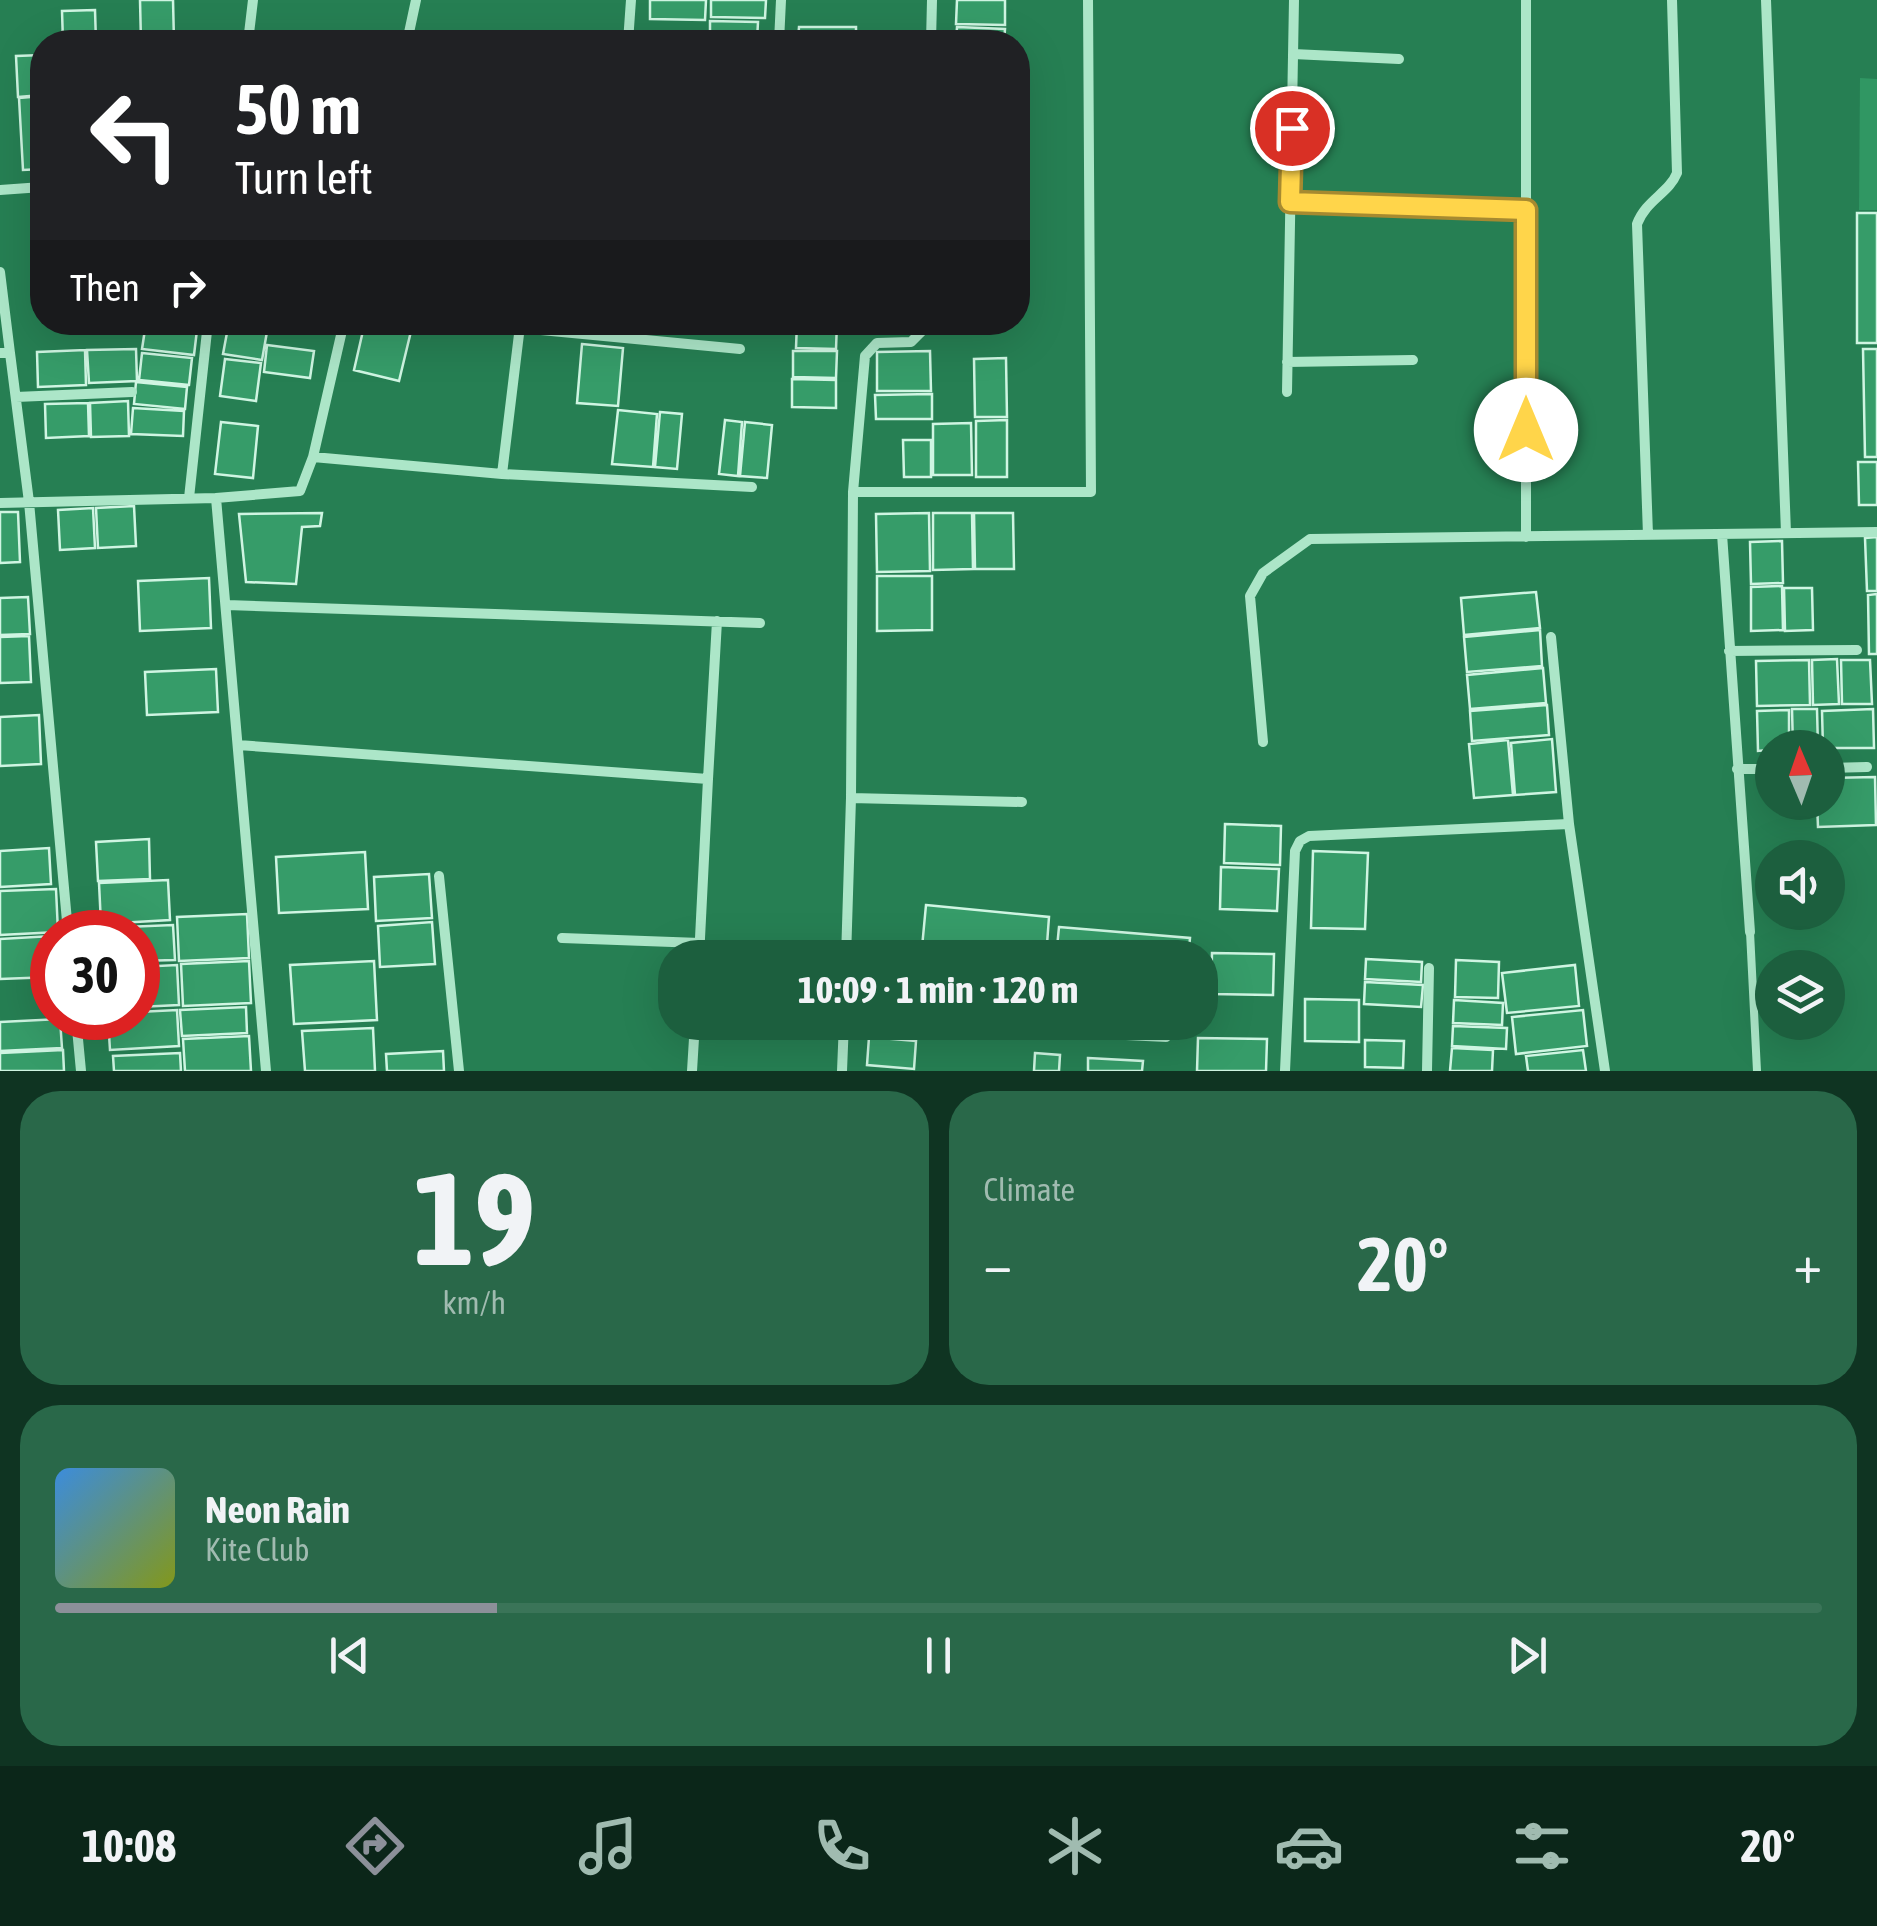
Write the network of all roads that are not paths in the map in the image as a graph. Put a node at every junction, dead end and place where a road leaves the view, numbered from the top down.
1 (254, 0) edge
2 (416, 0) edge
3 (631, 0) edge
4 (781, 0) edge
5 (932, 0) edge
6 (1088, 0) edge
7 (1294, 0) edge
8 (1526, 0) edge
9 (1672, 0) edge
10 (1766, 0) edge
11 (250, 30) edge
12 (409, 30) edge
13 (629, 30) edge
14 (780, 30) edge
15 (931, 30) edge
16 (1293, 54) junction
17 (1399, 59) dead end
18 (30, 188) edge
19 (0, 190) edge
20 (1290, 202) junction
21 (1526, 210) junction
22 (0, 272) edge
23 (207, 335) edge
24 (341, 335) edge
25 (519, 335) edge
26 (612, 335) edge
27 (918, 335) edge
28 (740, 349) dead end
29 (5, 353) edge
30 (1412, 360) dead end
31 (1287, 362) junction
32 (132, 392) dead end
33 (1287, 392) dead end
34 (16, 397) junction
35 (313, 457) junction
36 (502, 474) junction
37 (752, 486) dead end
38 (853, 492) junction
39 (189, 498) junction
40 (216, 498) junction
41 (29, 502) junction
42 (0, 504) edge
43 (1877, 532) edge
44 (1786, 533) junction
45 (1722, 534) junction
46 (1648, 535) junction
47 (1526, 536) junction
48 (227, 605) junction
49 (717, 621) junction
50 (760, 623) dead end
51 (1550, 637) dead end
52 (1858, 650) dead end
53 (1729, 651) junction
54 (1264, 742) dead end
55 (238, 745) junction
56 (1845, 768) edge
57 (1867, 768) dead end
58 (1737, 769) junction
59 (1755, 769) edge
60 (708, 779) junction
61 (852, 798) junction
62 (1022, 802) dead end
63 (1569, 824) junction
64 (438, 876) dead end
65 (66, 910) edge
66 (1750, 932) joint
67 (562, 938) dead end
68 (700, 940) edge
69 (847, 940) edge
70 (658, 941) edge
71 (1429, 968) dead end
72 (78, 1040) edge
73 (694, 1040) edge
74 (843, 1040) edge
75 (81, 1071) edge
76 (266, 1071) edge
77 (459, 1071) edge
78 (692, 1071) edge
79 (842, 1071) edge
80 (1285, 1071) edge
81 (1427, 1071) edge
82 (1604, 1071) edge
83 (1756, 1071) edge

1 - 11 street
2 - 12 street
3 - 13 street
4 - 14 street
5 - 15 street
6 - 38 street
7 - 16 street
8 - 21 street
9 - 46 street
10 - 44 street
16 - 17 street
16 - 20 street
18 - 19 street
20 - 21 street
20 - 31 street
21 - 47 street
22 - 29 street
23 - 39 street
24 - 35 street
25 - 36 street
26 - 28 street
27 - 38 street
29 - 34 street
30 - 31 street
31 - 33 street
32 - 34 street
34 - 41 street
35 - 36 street
35 - 40 street
36 - 37 street
38 - 61 street
39 - 40 street
39 - 41 street
40 - 48 street
41 - 42 street
41 - 65 street
43 - 44 street
44 - 45 street
45 - 46 street
45 - 53 street
46 - 47 street
47 - 54 street
48 - 49 street
48 - 55 street
49 - 50 street
49 - 60 street
51 - 63 street
52 - 53 street
53 - 58 street
55 - 60 street
55 - 76 street
56 - 57 street
58 - 59 street
58 - 66 street
60 - 68 street
61 - 62 street
61 - 69 street
63 - 80 street
63 - 82 street
64 - 77 street
66 - 83 lane
67 - 70 street
71 - 81 street
72 - 75 street
73 - 78 street
74 - 79 street

